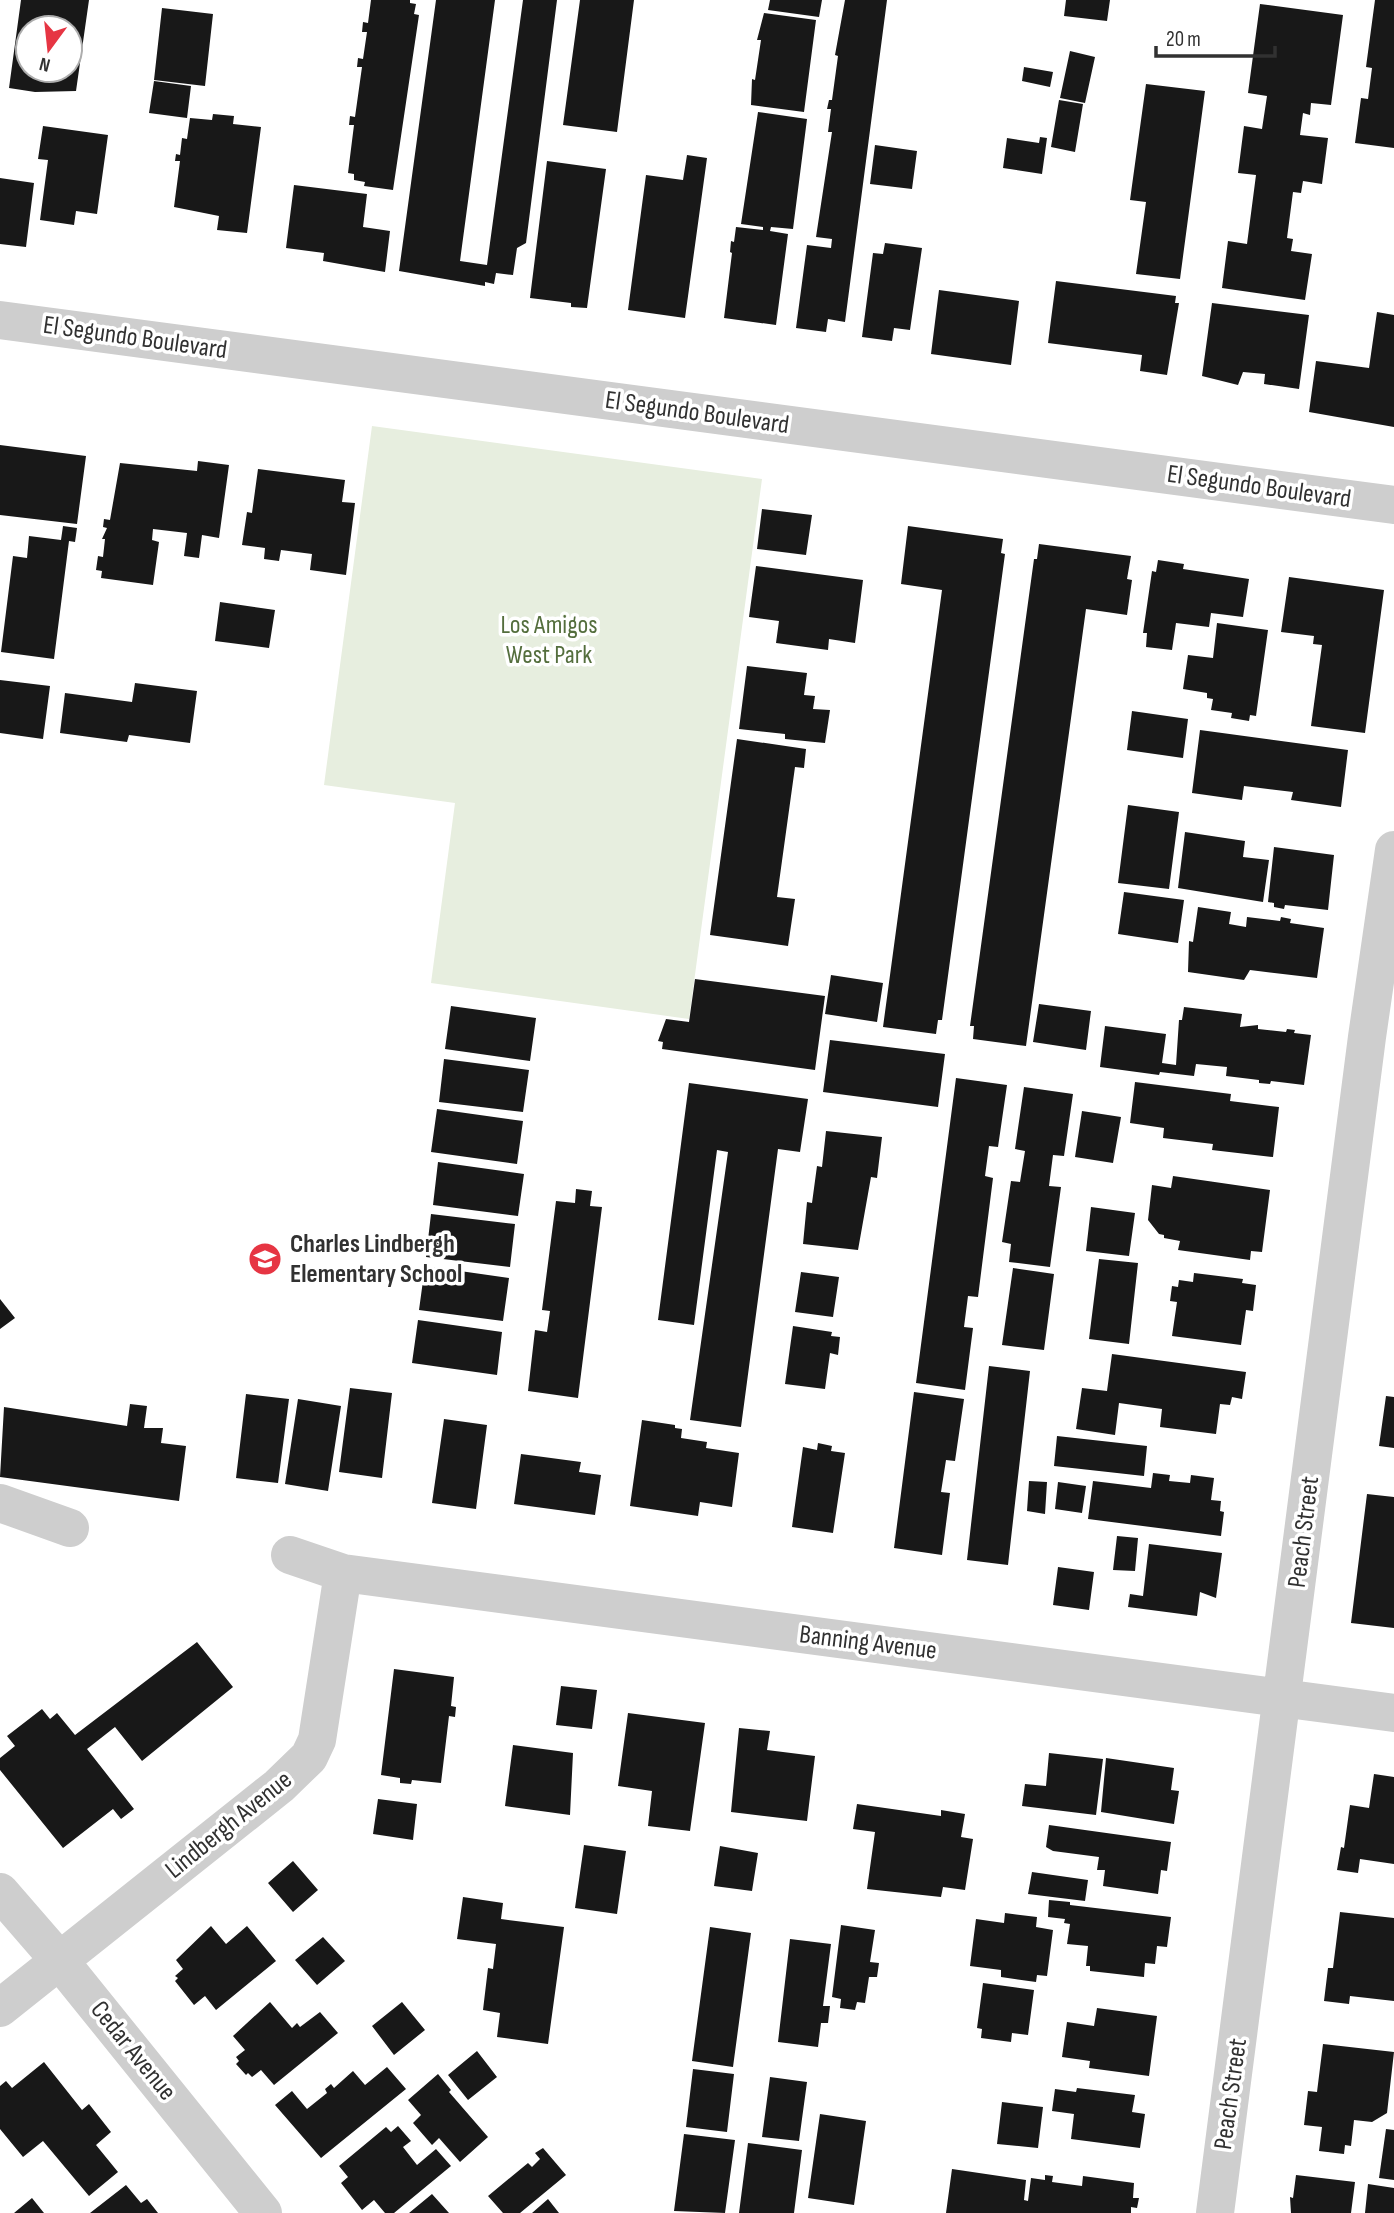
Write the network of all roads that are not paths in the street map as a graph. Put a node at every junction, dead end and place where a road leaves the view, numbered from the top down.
1 (0, 320) edge
2 (1394, 505) edge
3 (1394, 850) edge
4 (0, 1503) edge
5 (70, 1528) dead end
6 (290, 1555) dead end
7 (343, 1573) junction
8 (1283, 1698) junction
9 (1394, 1713) edge
10 (0, 1892) edge
11 (59, 1960) junction
12 (0, 2008) edge
13 (263, 2213) edge
14 (1215, 2213) edge

1 - 2 street, El Segundo Boulevard
3 - 8 street, Peach Street
4 - 5 street
6 - 7 street, Banning Avenue
7 - 8 street, Banning Avenue
7 - 11 street, Lindbergh Avenue
8 - 9 street, Banning Avenue
8 - 14 street, Peach Street
10 - 11 street, Cedar Avenue
11 - 12 street, Lindbergh Avenue
11 - 13 street, Cedar Avenue

